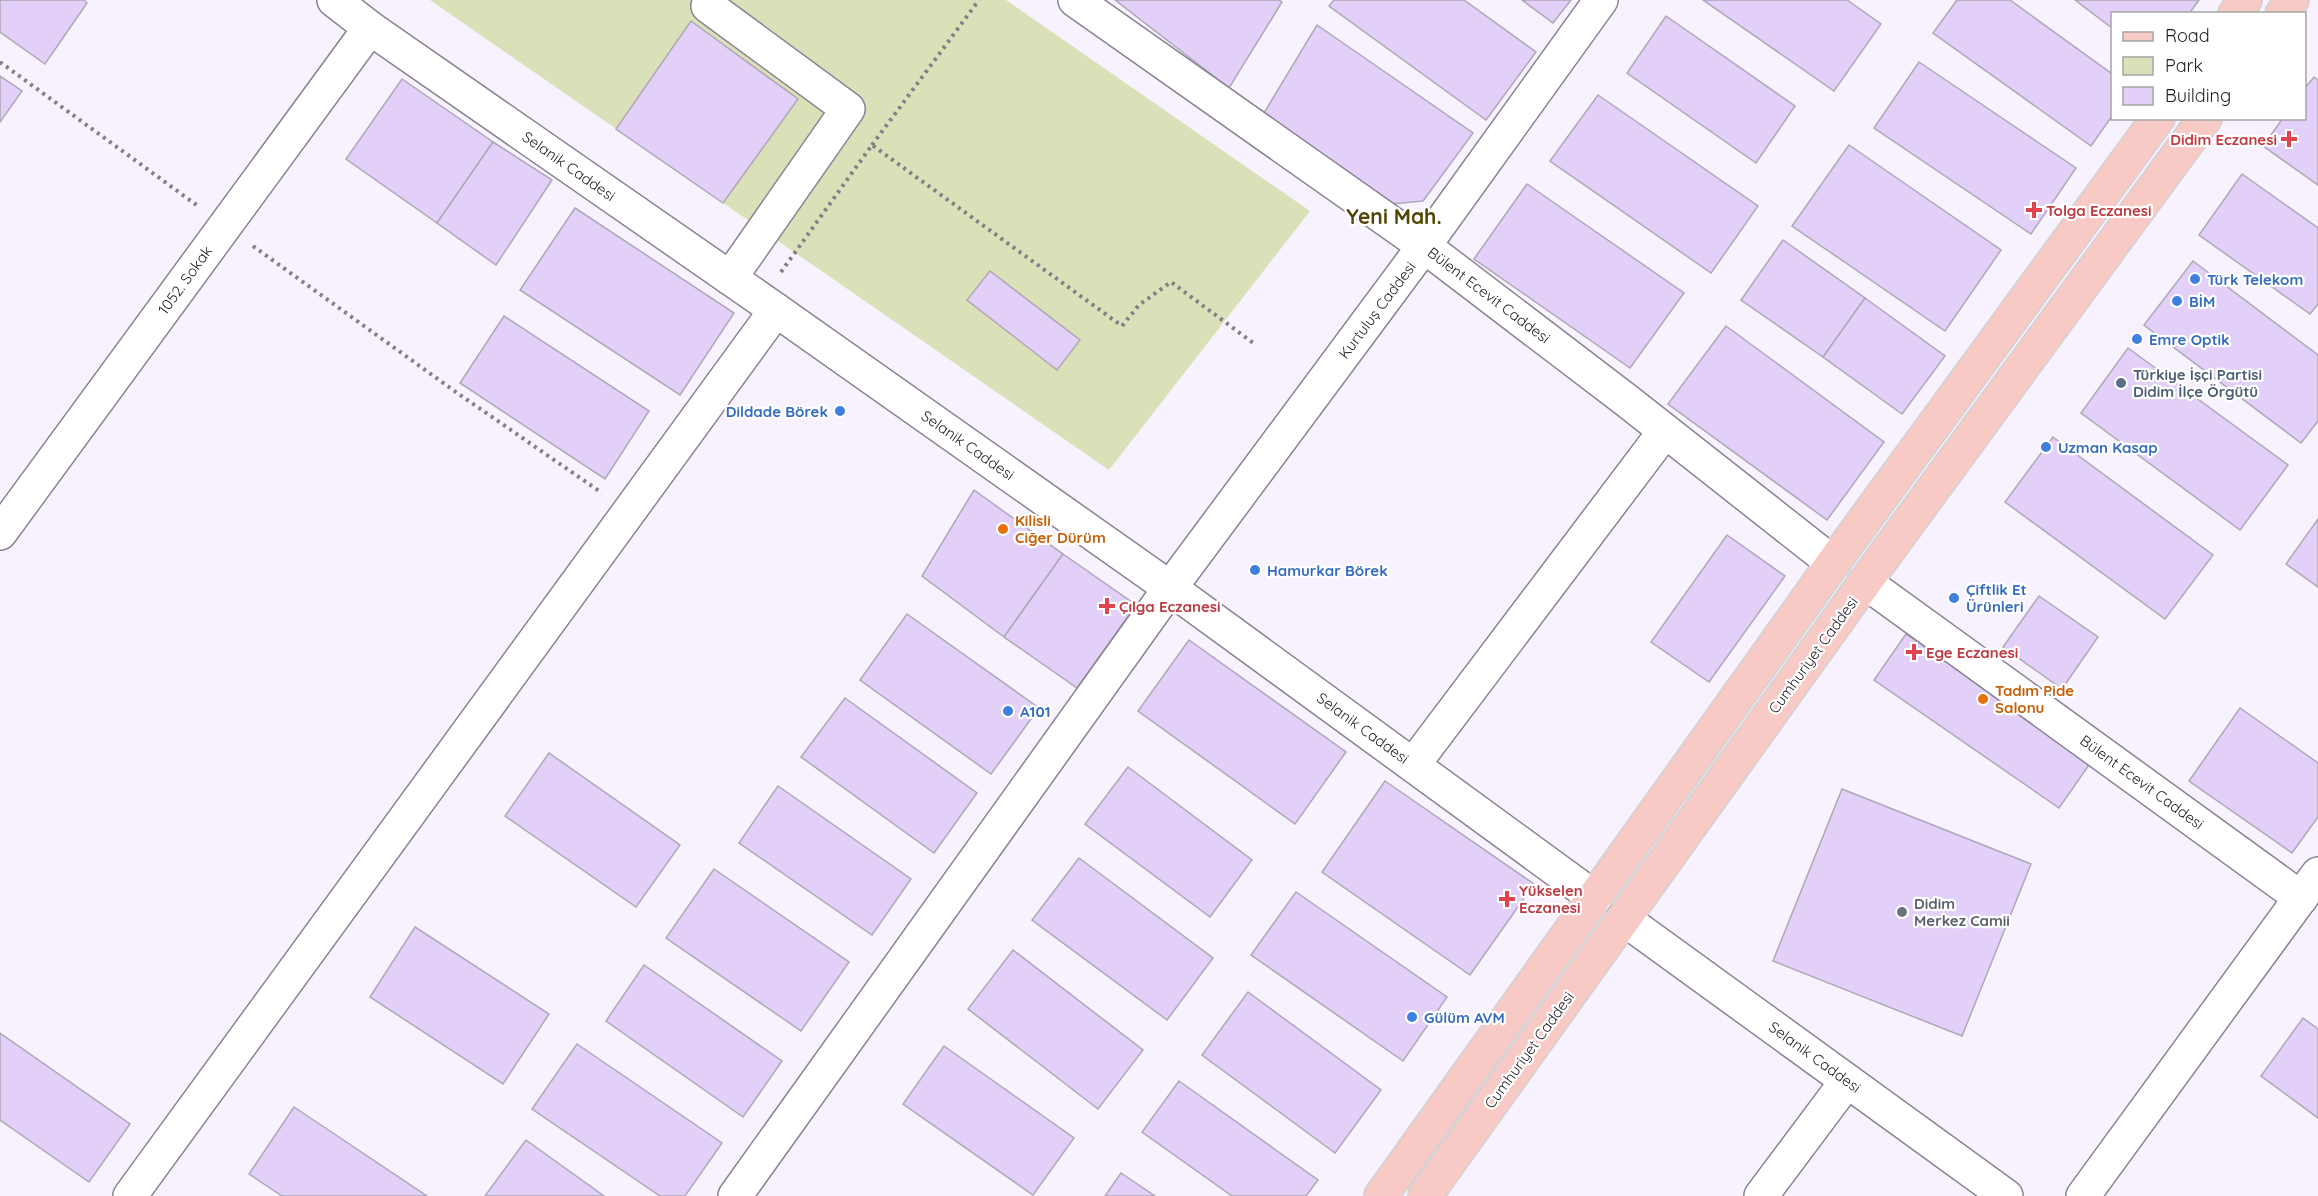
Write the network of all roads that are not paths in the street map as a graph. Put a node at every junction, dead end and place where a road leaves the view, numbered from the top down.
1 (334, 0) edge
2 (1075, 0) edge
3 (1601, 0) edge
4 (708, 6) dead end
5 (370, 28) junction
6 (2157, 120) edge
7 (2204, 120) edge
8 (1424, 246) junction
9 (729, 278) junction
10 (769, 305) junction
11 (1665, 431) junction
12 (0, 533) edge
13 (1833, 563) junction
14 (1865, 582) junction
15 (1170, 588) junction
16 (1413, 765) junction
17 (2310, 886) edge
18 (1595, 898) junction
19 (1624, 918) junction
20 (1847, 1081) junction
21 (130, 1196) edge
22 (735, 1196) edge
23 (1381, 1196) edge
24 (1425, 1196) edge
25 (1761, 1196) edge
26 (2006, 1196) edge
27 (2083, 1196) edge

1 - 5 street, Selanik Caddesi
2 - 8 street, Bülent Ecevit Caddesi
3 - 8 street, Kurtuluş Caddesi
4 - 9 street
5 - 9 street, Selanik Caddesi
5 - 12 street, 1052. Sokak
6 - 13 main road
7 - 14 main road, Cumhuriyet Caddesi
8 - 11 street, Bülent Ecevit Caddesi
8 - 15 street, Kurtuluş Caddesi
9 - 10 street, Selanik Caddesi
10 - 15 street, Selanik Caddesi
10 - 21 street
11 - 13 street, Bülent Ecevit Caddesi
11 - 16 street
13 - 18 main road
14 - 17 street, Bülent Ecevit Caddesi
14 - 19 main road, Cumhuriyet Caddesi
15 - 16 street, Selanik Caddesi
15 - 22 street, Kurtuluş Caddesi
16 - 18 street, Selanik Caddesi
17 - 27 street
18 - 19 main road
18 - 23 main road
19 - 20 street, Selanik Caddesi
19 - 24 main road, Cumhuriyet Caddesi
20 - 25 street
20 - 26 street, Selanik Caddesi

